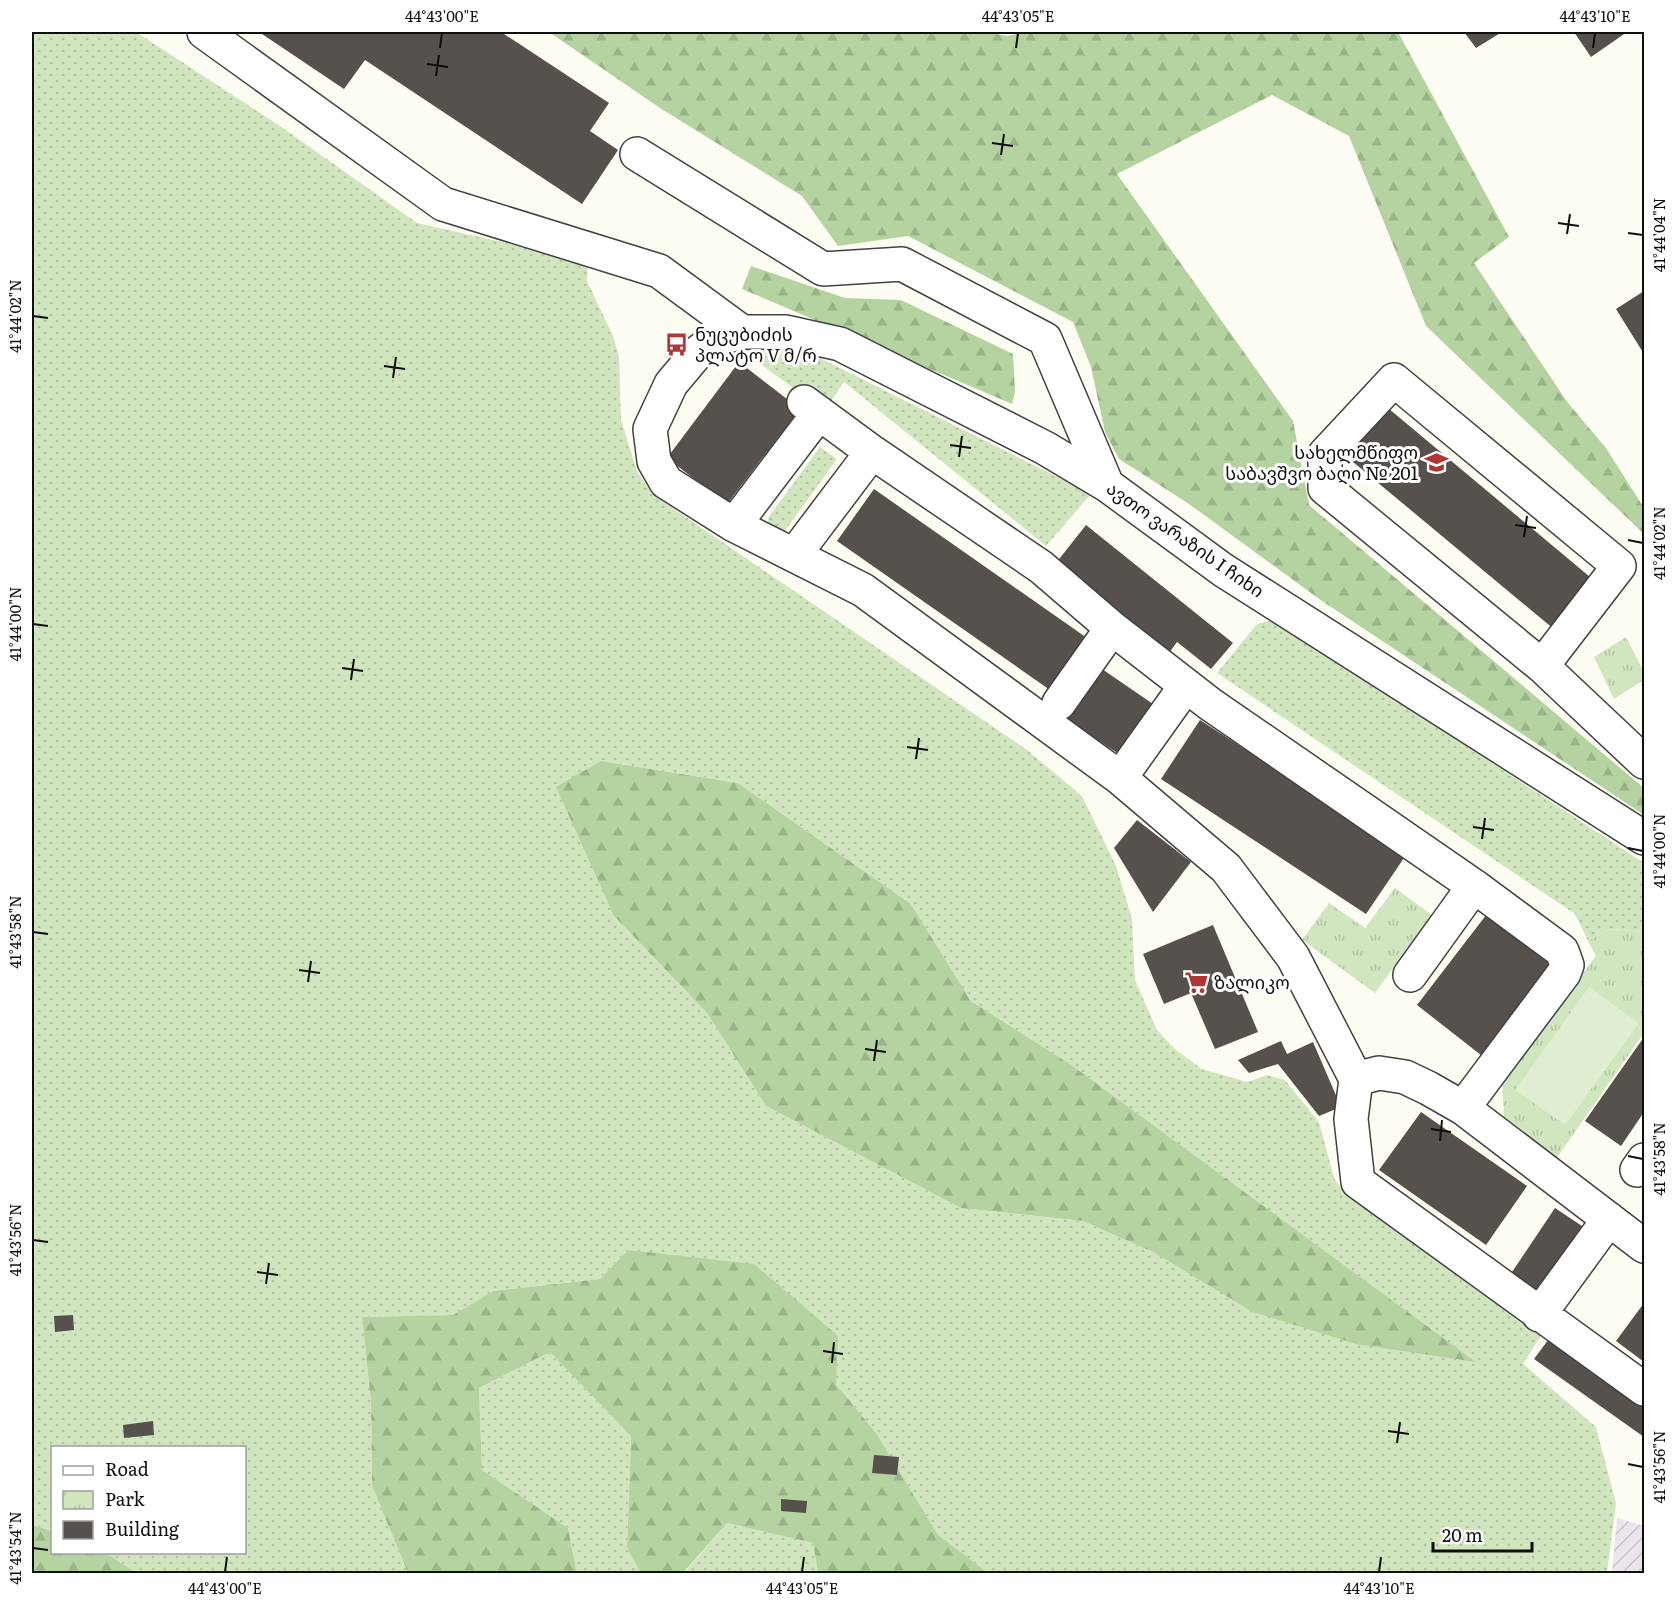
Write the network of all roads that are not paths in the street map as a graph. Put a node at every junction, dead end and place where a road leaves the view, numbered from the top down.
1 (204, 32) edge
2 (637, 154) dead end
3 (742, 332) junction
4 (872, 452) junction
5 (1107, 486) junction
6 (734, 525) junction
7 (795, 554) junction
8 (1112, 628) junction
9 (1542, 666) junction
10 (1185, 687) junction
11 (1059, 703) dead end
12 (1644, 762) edge
13 (1120, 778) junction
14 (1644, 838) edge
15 (1474, 886) junction
16 (1410, 975) dead end
17 (1356, 1079) junction
18 (1463, 1108) junction
19 (1609, 1219) junction
20 (1644, 1246) edge
21 (1539, 1315) junction
22 (1644, 1389) edge

1 - 3 street
2 - 5 street
3 - 5 street, ავთო ვარაზის I ჩიხი
3 - 6 street, ავთო ვარაზის I ჩიხი
4 - 6 street
4 - 7 street
4 - 8 street
5 - 14 street, ავთო ვარაზის I ჩიხი
6 - 7 street, ავთო ვარაზის I ჩიხი
7 - 13 street, ავთო ვარაზის I ჩიხი
8 - 10 street
8 - 11 street
9 - 9 street
9 - 12 street
10 - 13 street
10 - 15 street
13 - 17 street, ავთო ვარაზის I ჩიხი
15 - 16 street
15 - 18 street
17 - 18 street
17 - 21 street
18 - 19 street
19 - 20 street
19 - 21 street
21 - 22 street

